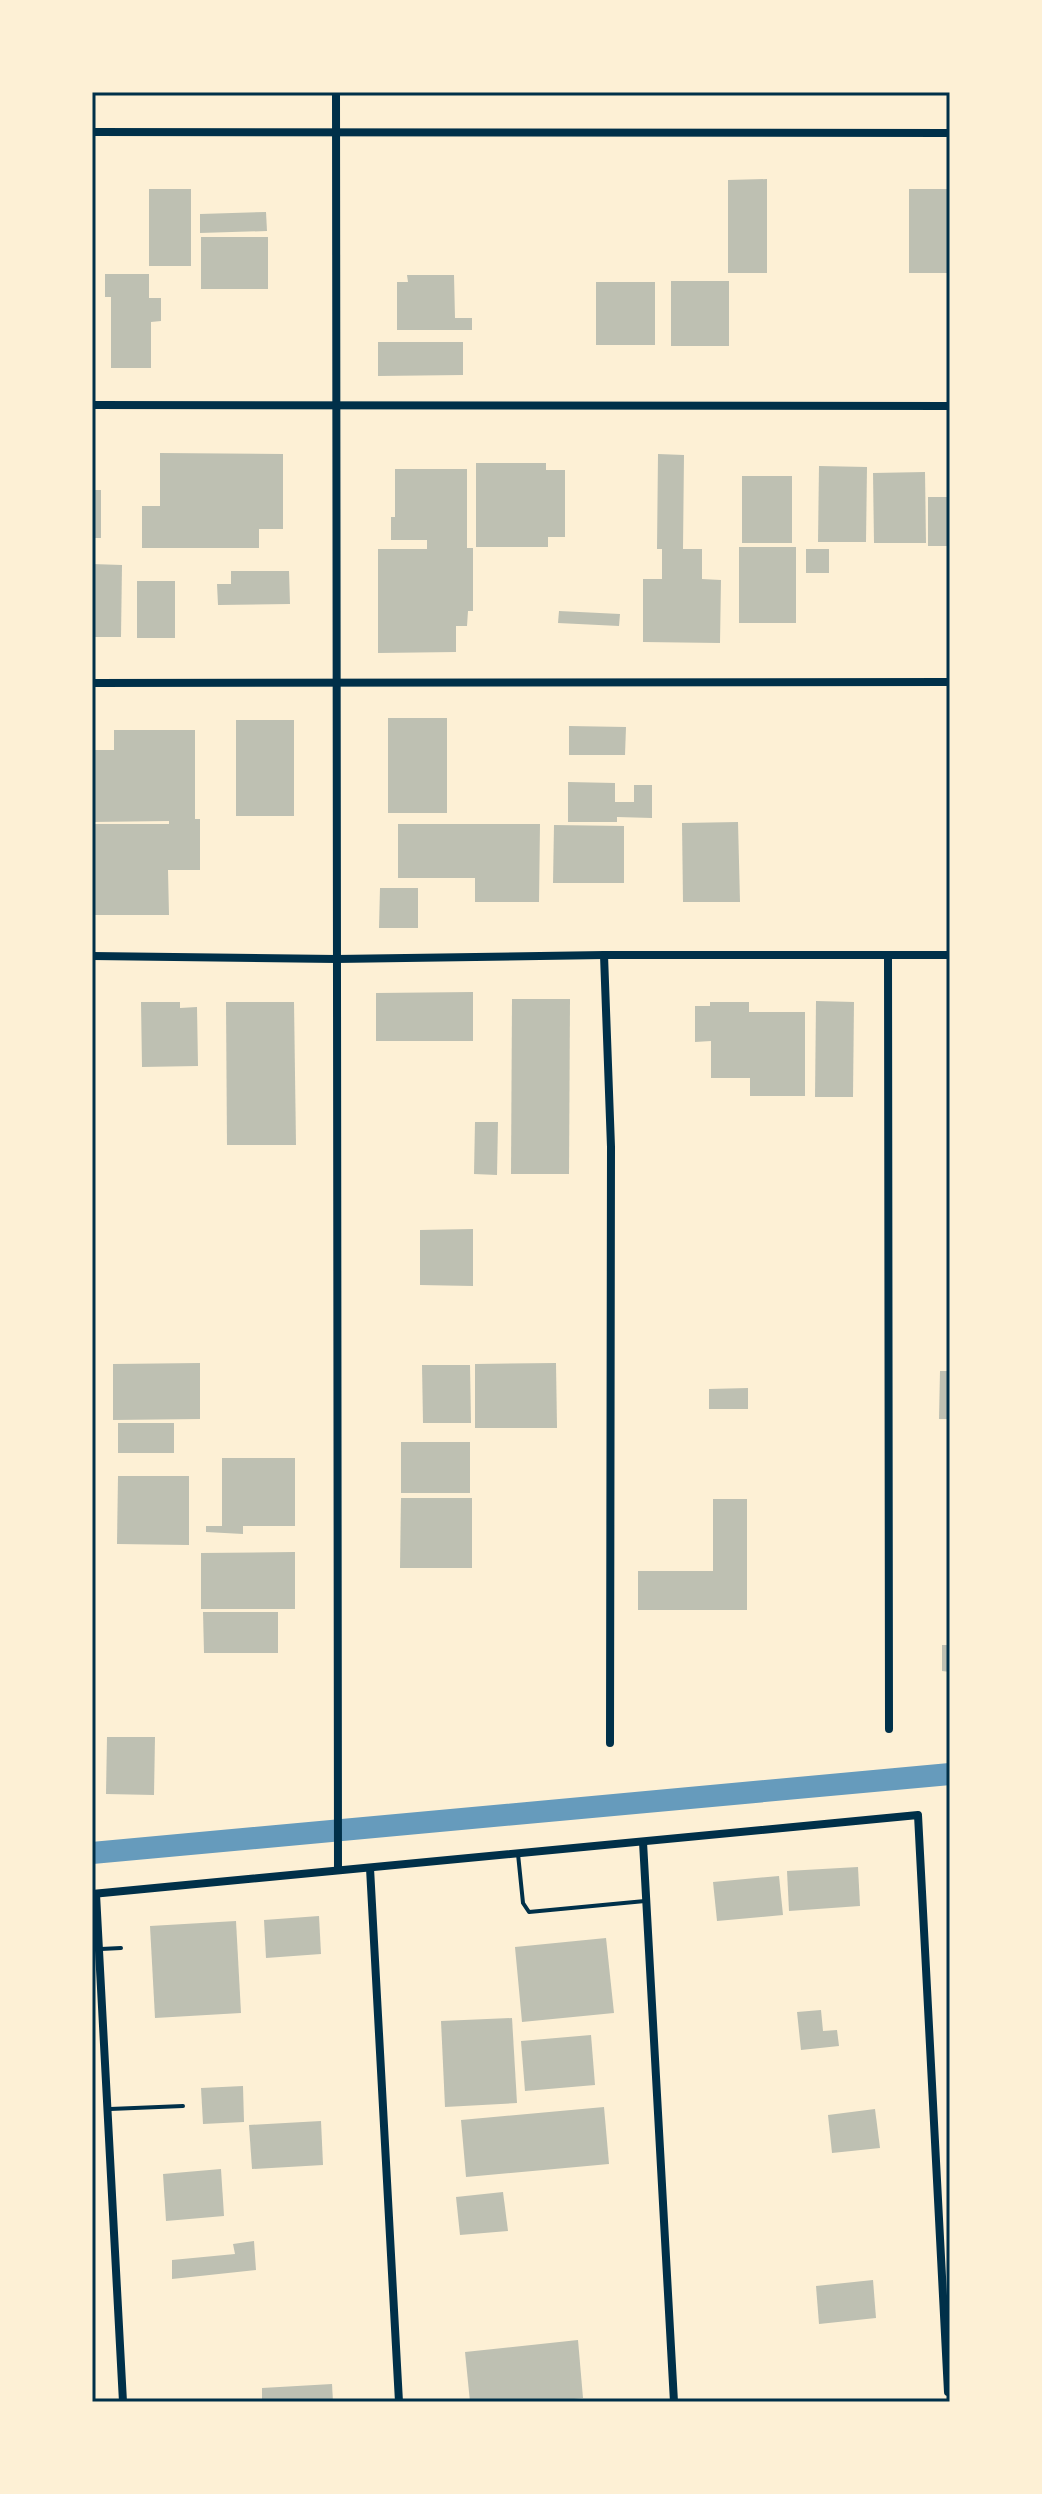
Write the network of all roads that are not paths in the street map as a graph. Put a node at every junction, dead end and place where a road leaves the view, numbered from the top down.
1 (336, 92) edge
2 (92, 132) edge
3 (336, 132) junction
4 (950, 133) edge
5 (92, 405) edge
6 (336, 405) junction
7 (950, 406) edge
8 (950, 682) edge
9 (92, 683) edge
10 (335, 684) junction
11 (604, 955) junction
12 (888, 955) junction
13 (950, 955) edge
14 (92, 956) edge
15 (336, 959) junction
16 (889, 1729) dead end
17 (610, 1743) dead end
18 (643, 1842) junction
19 (518, 1854) junction
20 (370, 1868) junction
21 (338, 1870) junction
22 (94, 1894) edge
23 (646, 1901) junction
24 (121, 1948) dead end
25 (99, 1950) junction
26 (183, 2106) dead end
27 (107, 2109) junction
28 (948, 2392) edge
29 (123, 2402) edge
30 (399, 2402) edge
31 (674, 2402) edge

1 - 3 street
2 - 3 street
3 - 4 street
3 - 6 street
5 - 6 street
6 - 7 street
6 - 10 street
8 - 10 street
9 - 10 street
10 - 15 street
11 - 12 street
11 - 15 street
11 - 17 street
12 - 13 street
12 - 16 street
14 - 15 street
15 - 21 street
18 - 19 street
18 - 23 street
18 - 28 street
19 - 20 street
19 - 23 lane
20 - 21 street
20 - 30 street
21 - 22 street
22 - 25 street
23 - 31 street
24 - 25 lane
25 - 27 street
26 - 27 lane
27 - 29 street

